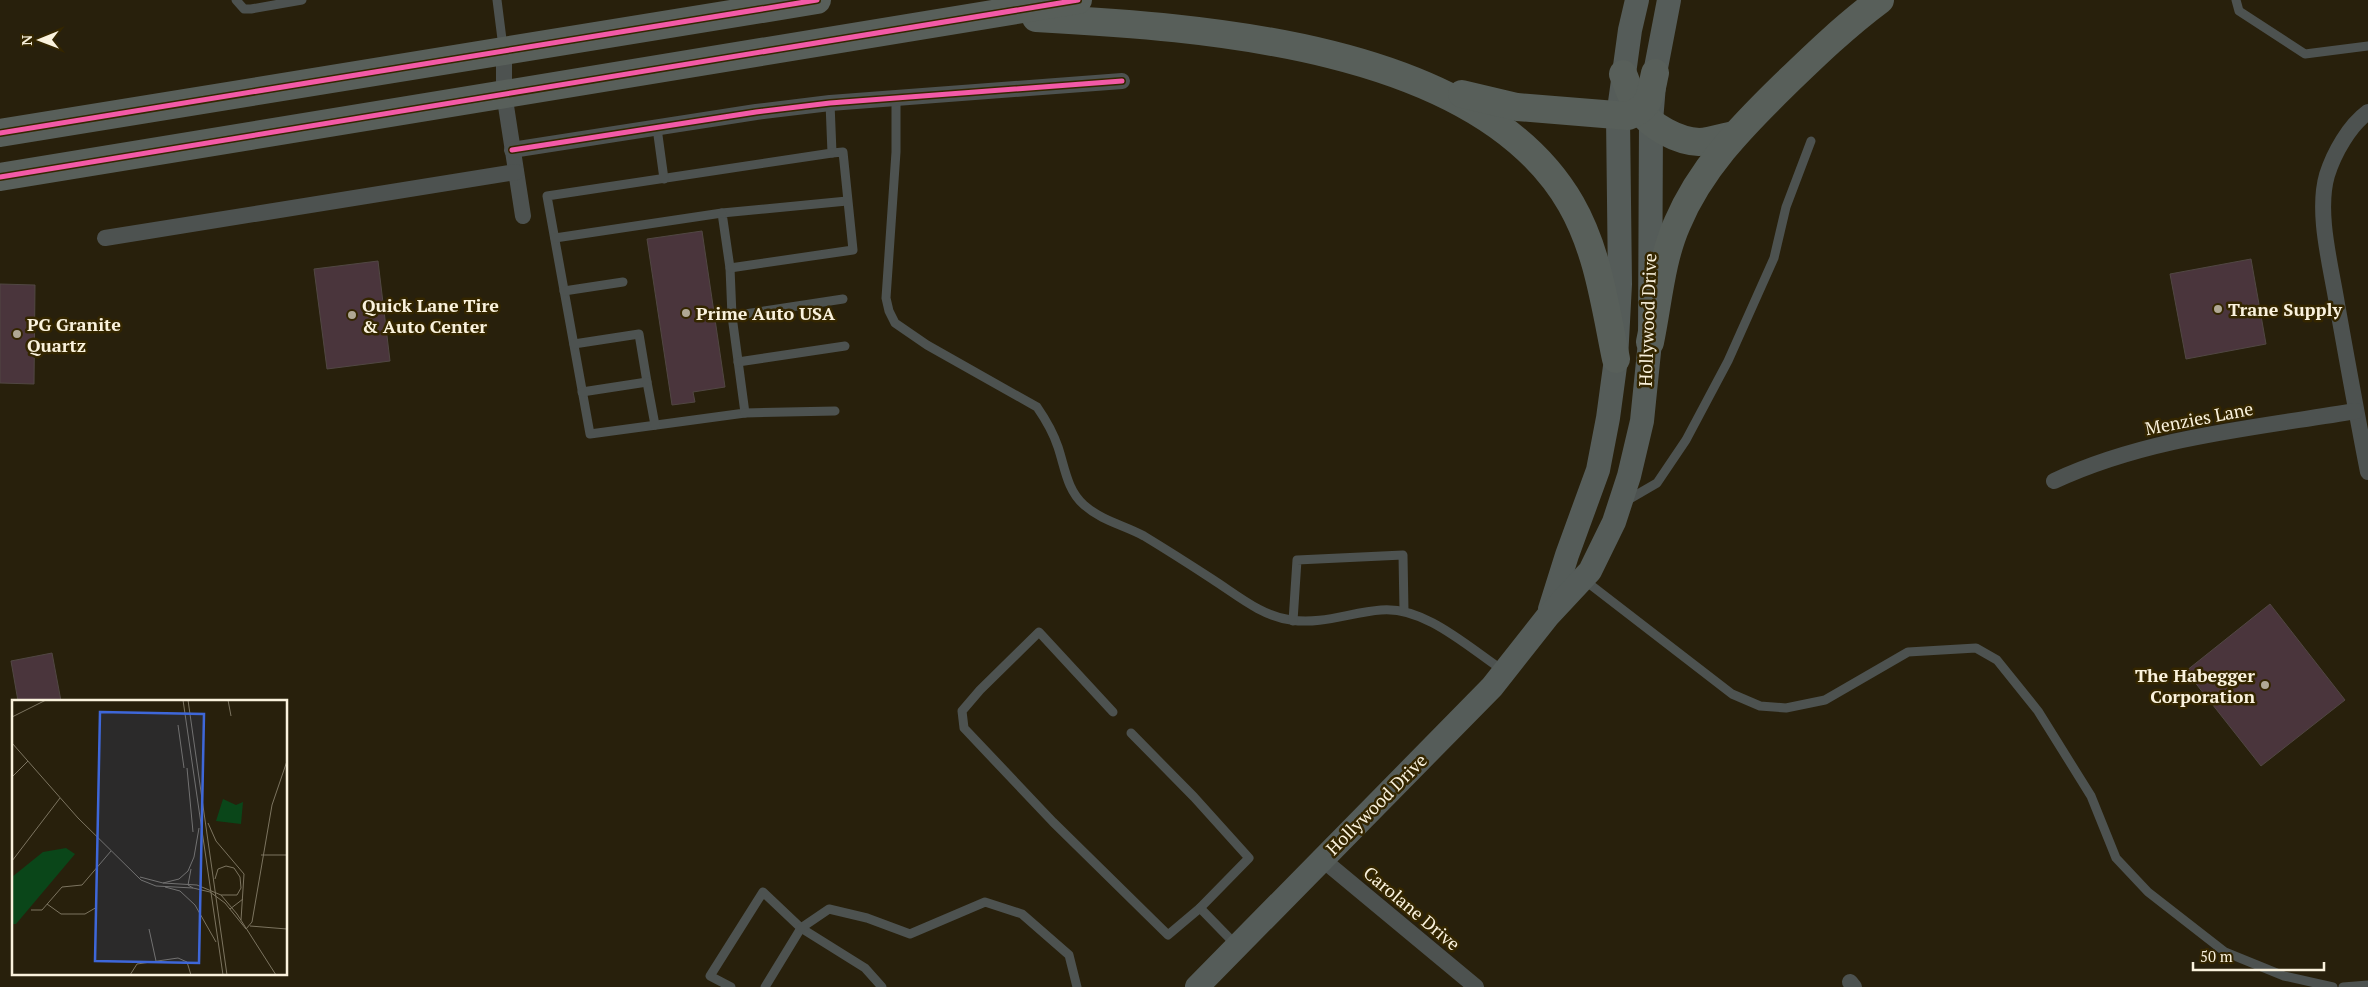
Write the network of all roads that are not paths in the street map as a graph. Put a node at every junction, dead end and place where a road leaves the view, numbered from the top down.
1 (236, 0) edge
2 (302, 0) edge
3 (496, 0) edge
4 (817, 0) edge
5 (1078, 0) edge
6 (1637, 0) edge
7 (1669, 0) edge
8 (1880, 0) edge
9 (2236, 0) edge
10 (287, 1) edge
11 (984, 15) junction
12 (2368, 46) edge
13 (504, 50) junction
14 (1655, 73) joint
15 (1623, 74) joint
16 (1122, 81) dead end
17 (1429, 86) junction
18 (504, 93) junction
19 (896, 99) junction
20 (830, 103) junction
21 (2368, 112) edge
22 (1636, 116) junction
23 (657, 128) junction
24 (0, 133) edge
25 (1734, 135) junction
26 (1811, 141) dead end
27 (512, 150) junction
28 (832, 153) junction
29 (516, 172) junction
30 (0, 177) edge
31 (664, 178) junction
32 (847, 201) junction
33 (722, 213) junction
34 (523, 216) dead end
35 (105, 238) dead end
36 (555, 238) junction
37 (730, 268) junction
38 (622, 282) dead end
39 (564, 291) junction
40 (843, 299) dead end
41 (732, 316) junction
42 (1650, 342) junction
43 (574, 344) junction
44 (845, 346) dead end
45 (1616, 359) junction
46 (738, 362) junction
47 (647, 382) junction
48 (582, 392) junction
49 (835, 411) dead end
50 (2356, 411) junction
51 (745, 413) junction
52 (655, 425) junction
53 (2368, 472) edge
54 (2054, 481) dead end
55 (1620, 504) junction
56 (1583, 578) junction
57 (1404, 611) junction
58 (1548, 616) junction
59 (1293, 621) junction
60 (1504, 671) junction
61 (1112, 712) dead end
62 (1132, 733) dead end
63 (1322, 859) junction
64 (1200, 908) junction
65 (801, 928) junction
66 (1237, 946) junction
67 (2368, 985) edge
68 (731, 987) edge
69 (765, 987) edge
70 (882, 987) edge
71 (1077, 987) edge
72 (1197, 987) edge
73 (1476, 987) edge
74 (2333, 987) edge
75 (2343, 987) edge

1 - 10 lane
2 - 10 lane
3 - 13 lane
4 - 13 highway
5 - 11 highway
6 - 15 main road
7 - 14 main road
8 - 25 highway
9 - 12 lane
11 - 17 highway
11 - 18 highway
13 - 18 street
13 - 24 highway
14 - 22 highway
15 - 22 highway
16 - 19 street
17 - 22 highway
17 - 45 highway
18 - 27 street
18 - 30 highway
19 - 20 street
19 - 59 lane
20 - 23 street
20 - 28 lane
21 - 50 street
22 - 25 highway
22 - 42 main road, Hollywood Drive
22 - 45 main road, Hollywood Drive
23 - 27 street
23 - 31 lane
25 - 42 highway
26 - 55 lane
27 - 29 street
28 - 31 lane
28 - 32 lane
29 - 34 street
29 - 35 street
31 - 36 lane
32 - 33 lane
32 - 37 lane
33 - 36 lane
33 - 37 lane
36 - 39 lane
37 - 41 lane
38 - 39 lane
39 - 43 lane
40 - 41 lane
41 - 46 lane
42 - 55 main road, Hollywood Drive
43 - 47 lane
43 - 48 lane
44 - 46 lane
45 - 58 main road, Hollywood Drive
46 - 51 lane
47 - 48 lane
47 - 52 lane
48 - 52 lane
49 - 51 lane
50 - 53 street
50 - 54 street, Menzies Lane
51 - 52 lane
55 - 56 main road, Hollywood Drive
56 - 58 main road, Hollywood Drive
56 - 74 lane
57 - 59 lane
57 - 59 lane
57 - 60 lane
58 - 60 main road, Hollywood Drive
60 - 63 main road, Hollywood Drive
61 - 64 lane
62 - 64 lane
63 - 66 main road, Hollywood Drive
63 - 73 street, Carolane Drive
64 - 66 lane
65 - 68 lane
65 - 69 lane
65 - 70 lane
65 - 71 lane
66 - 72 main road, Hollywood Drive
67 - 75 lane

